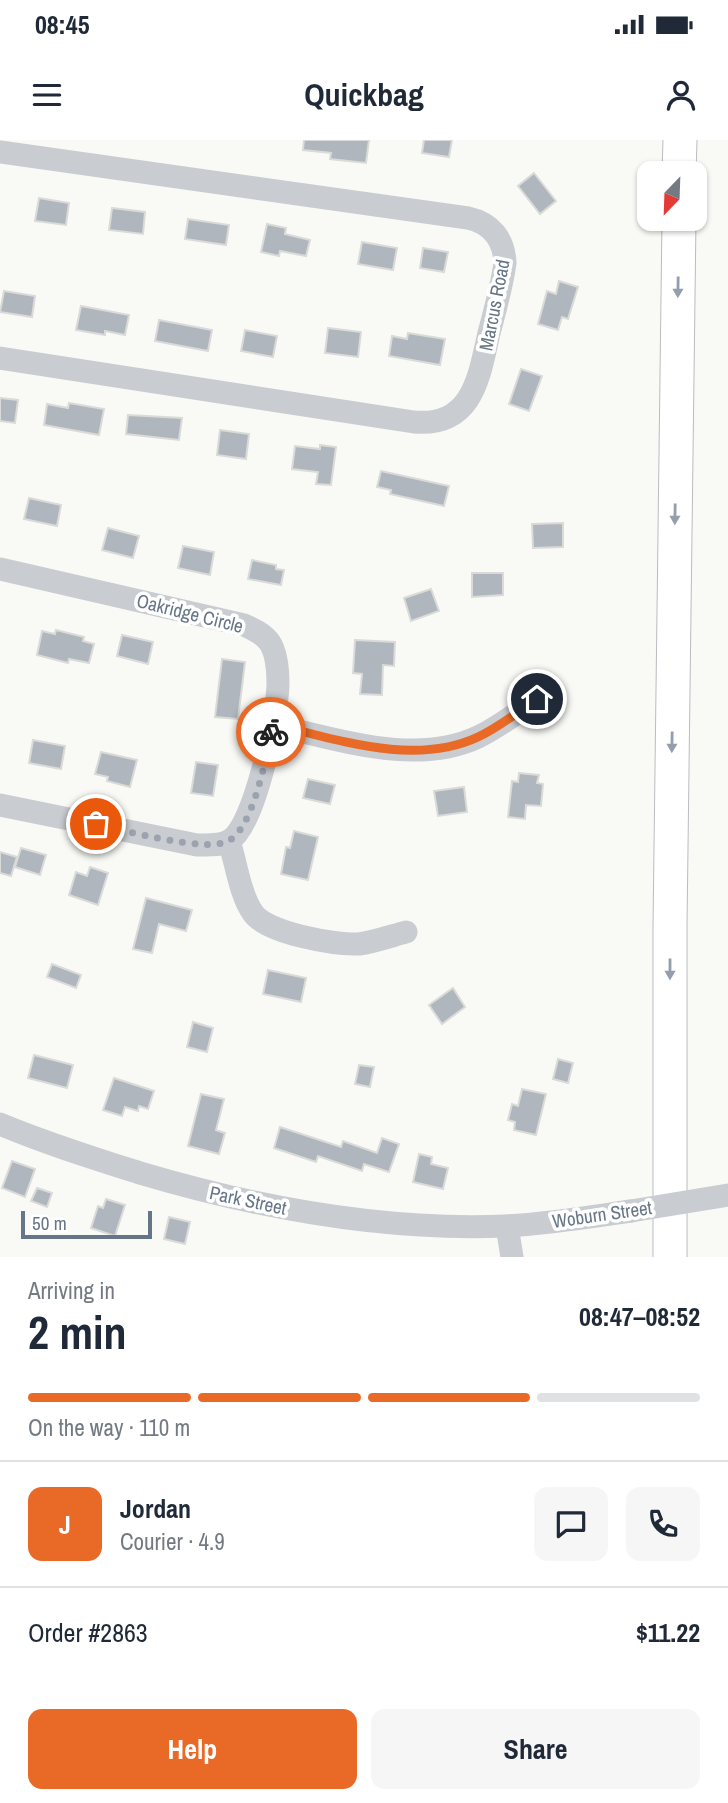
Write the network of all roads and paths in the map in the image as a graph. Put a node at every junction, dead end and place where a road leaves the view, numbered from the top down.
1 (680, 140) edge
2 (0, 152) edge
3 (680, 161) edge
4 (679, 231) edge
5 (0, 358) edge
6 (0, 569) edge
7 (537, 699) dead end
8 (272, 724) junction
9 (0, 805) edge
10 (229, 841) junction
11 (406, 932) dead end
12 (0, 1124) edge
13 (728, 1195) edge
14 (507, 1226) junction
15 (512, 1257) edge
16 (670, 1257) edge

1 - 3 highway
2 - 5 street, Marcus Road
4 -> 16 highway
6 - 8 street, Oakridge Circle
7 - 8 street
8 - 10 street, Oakridge Circle
9 - 10 street
10 - 11 street
12 - 14 street, Park Street
13 - 14 street, Woburn Street, bridge
14 - 15 street

